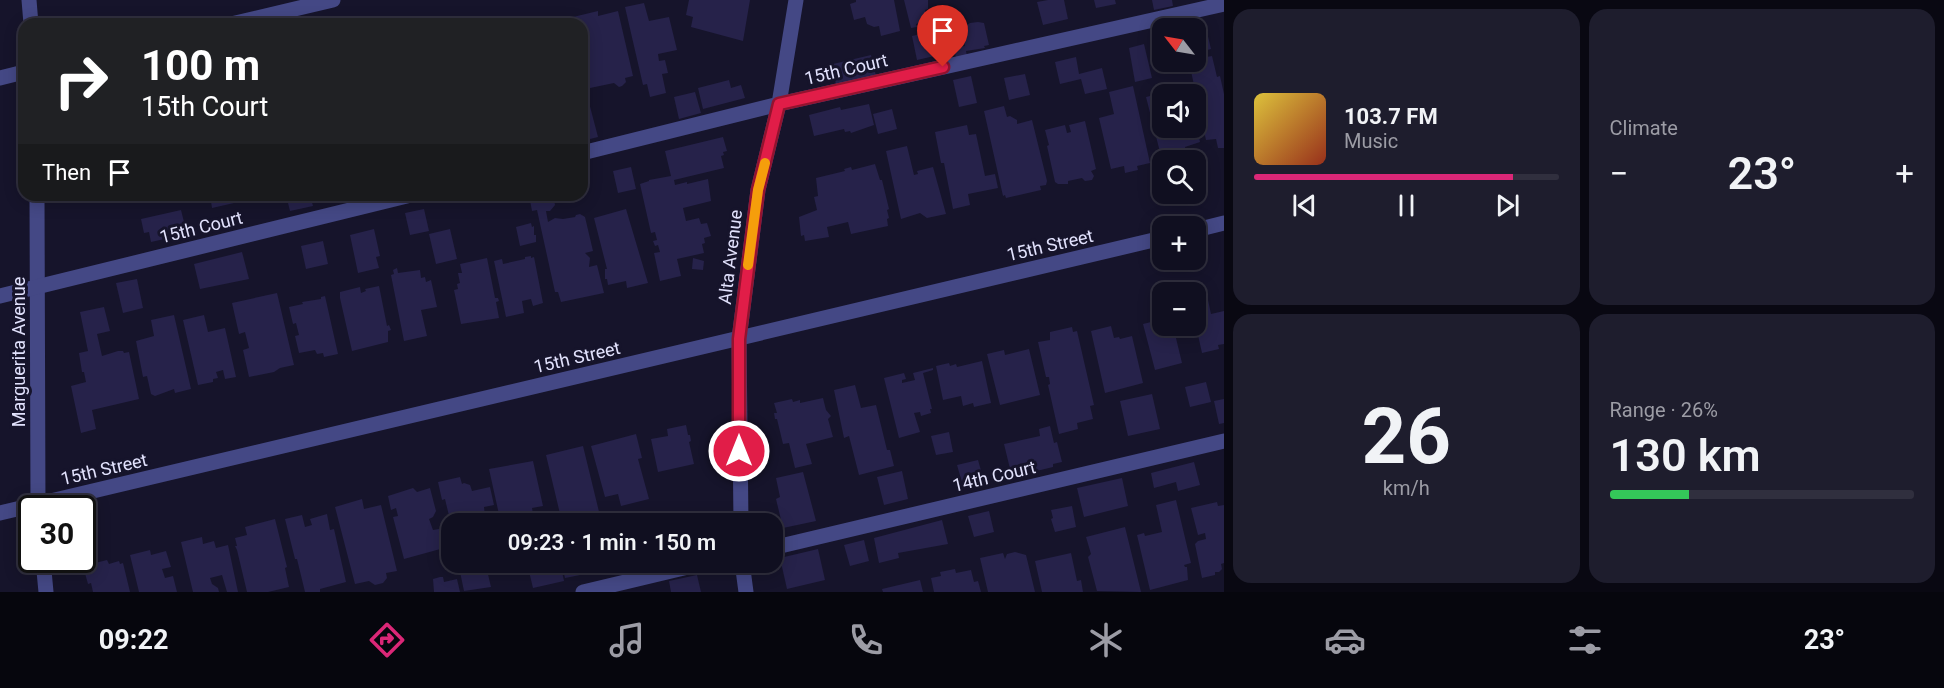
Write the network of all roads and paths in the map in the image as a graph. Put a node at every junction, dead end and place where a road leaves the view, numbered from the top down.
1 (29, 0) edge
2 (333, 0) edge
3 (796, 0) edge
4 (1224, 4) edge
5 (30, 18) edge
6 (256, 18) edge
7 (18, 74) edge
8 (0, 78) edge
9 (779, 104) junction
10 (588, 152) edge
11 (37, 201) edge
12 (387, 201) edge
13 (1224, 223) edge
14 (1206, 228) edge
15 (1152, 240) edge
16 (38, 287) junction
17 (0, 296) edge
18 (739, 339) junction
19 (1224, 441) edge
20 (37, 495) edge
21 (87, 495) edge
22 (18, 510) edge
23 (0, 513) edge
24 (741, 513) edge
25 (783, 545) edge
26 (44, 573) edge
27 (663, 573) edge
28 (743, 573) edge
29 (46, 592) edge
30 (583, 592) edge
31 (746, 592) edge

1 - 5 street
2 - 6 street
3 - 9 street, Alta Avenue
4 - 9 street, 15th Court
7 - 8 street
9 - 10 street, 15th Court
9 - 18 street, Alta Avenue
11 - 16 street, Marguerita Avenue
12 - 16 street, 15th Court
13 - 14 street
15 - 18 street, 15th Street
16 - 17 street, 15th Court
16 - 20 street, Marguerita Avenue
18 - 21 street, 15th Street
18 - 24 street, Alta Avenue
19 - 25 street, 14th Court
22 - 23 street, 15th Street
26 - 29 street
27 - 30 street
28 - 31 street

